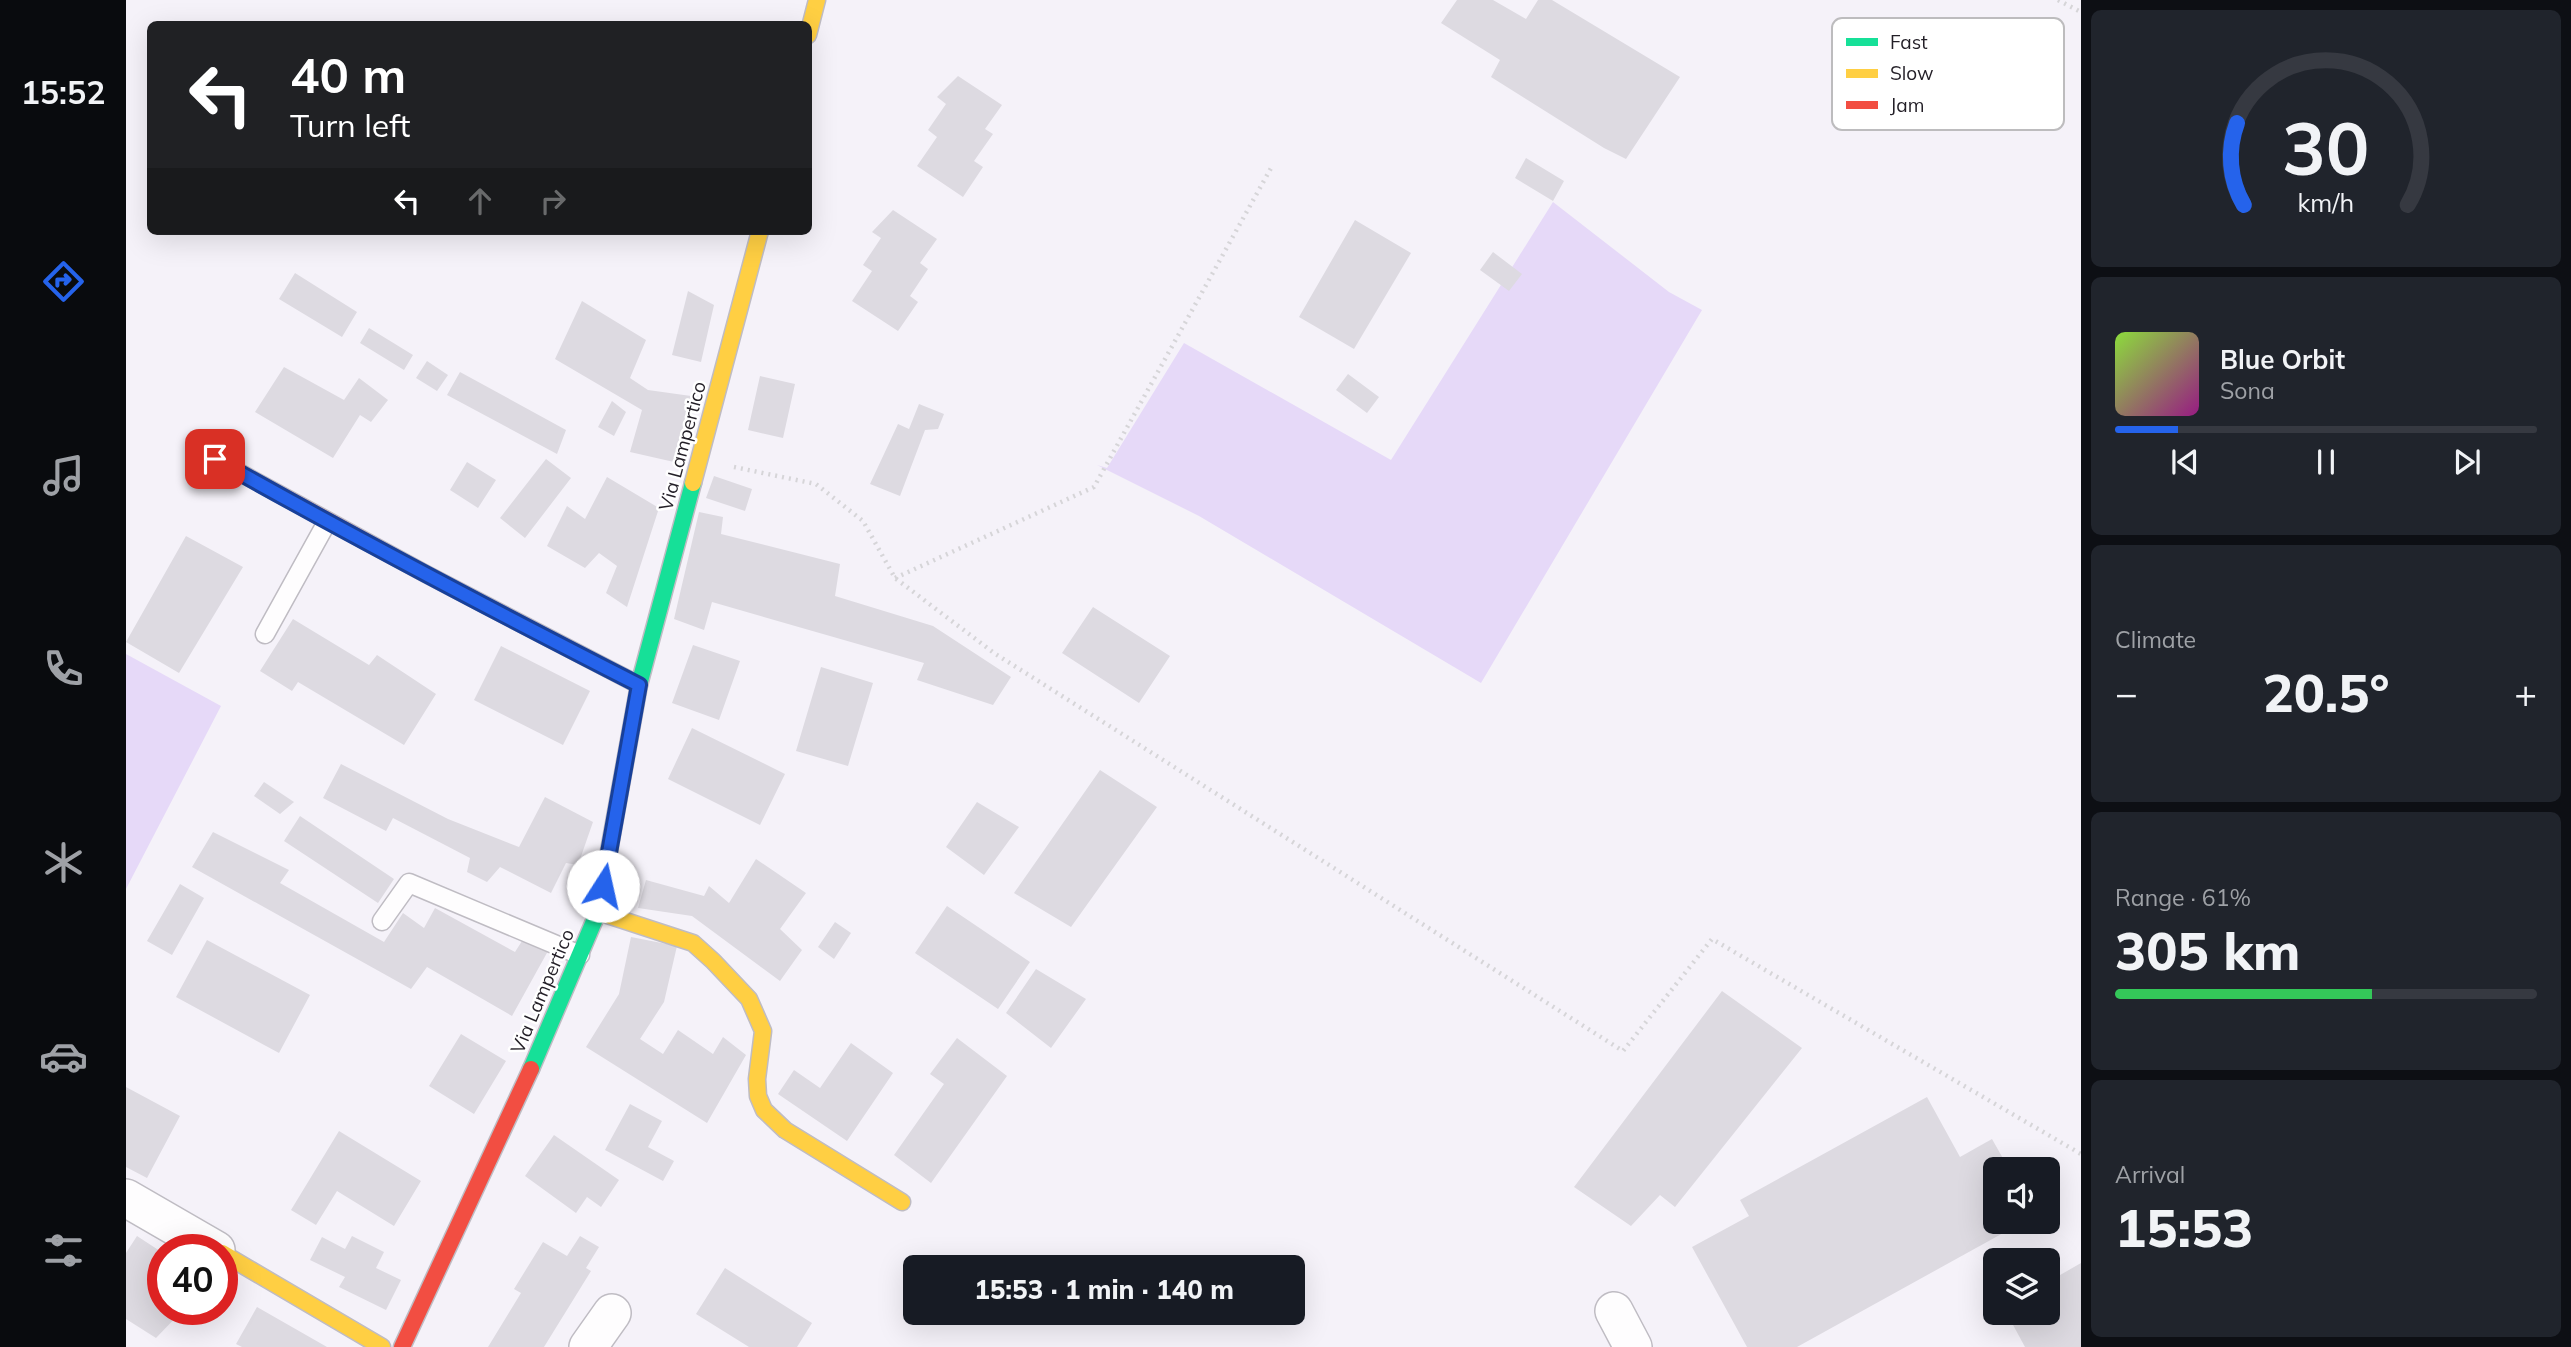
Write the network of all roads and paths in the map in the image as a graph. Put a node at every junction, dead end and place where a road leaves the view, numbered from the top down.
1 (817, 0) edge
2 (2058, 0) edge
3 (2081, 12) edge
4 (812, 21) edge
5 (1271, 168) dead end
6 (759, 235) edge
7 (215, 459) dead end
8 (700, 460) junction
9 (327, 522) junction
10 (895, 578) junction
11 (265, 634) dead end
12 (639, 685) junction
13 (598, 912) junction
14 (382, 921) dead end
15 (580, 955) junction
16 (2081, 1154) edge
17 (126, 1198) edge
18 (902, 1202) dead end
19 (188, 1234) edge
20 (238, 1261) edge
21 (1614, 1311) dead end
22 (612, 1312) dead end
23 (401, 1346) edge
24 (588, 1347) edge
25 (1633, 1347) edge

1 - 4 street
2 - 3 path
5 - 10 path
6 - 8 street, Via Lampertico
7 - 9 street
8 - 10 path
8 - 12 street, Via Lampertico
9 - 11 lane
9 - 12 street
10 - 16 path
12 - 13 street, Via Lampertico
13 - 15 street, Via Lampertico
13 - 18 street
14 - 15 lane
15 - 23 street, Via Lampertico
17 - 19 street
20 - 23 street
21 - 25 street
22 - 24 street

